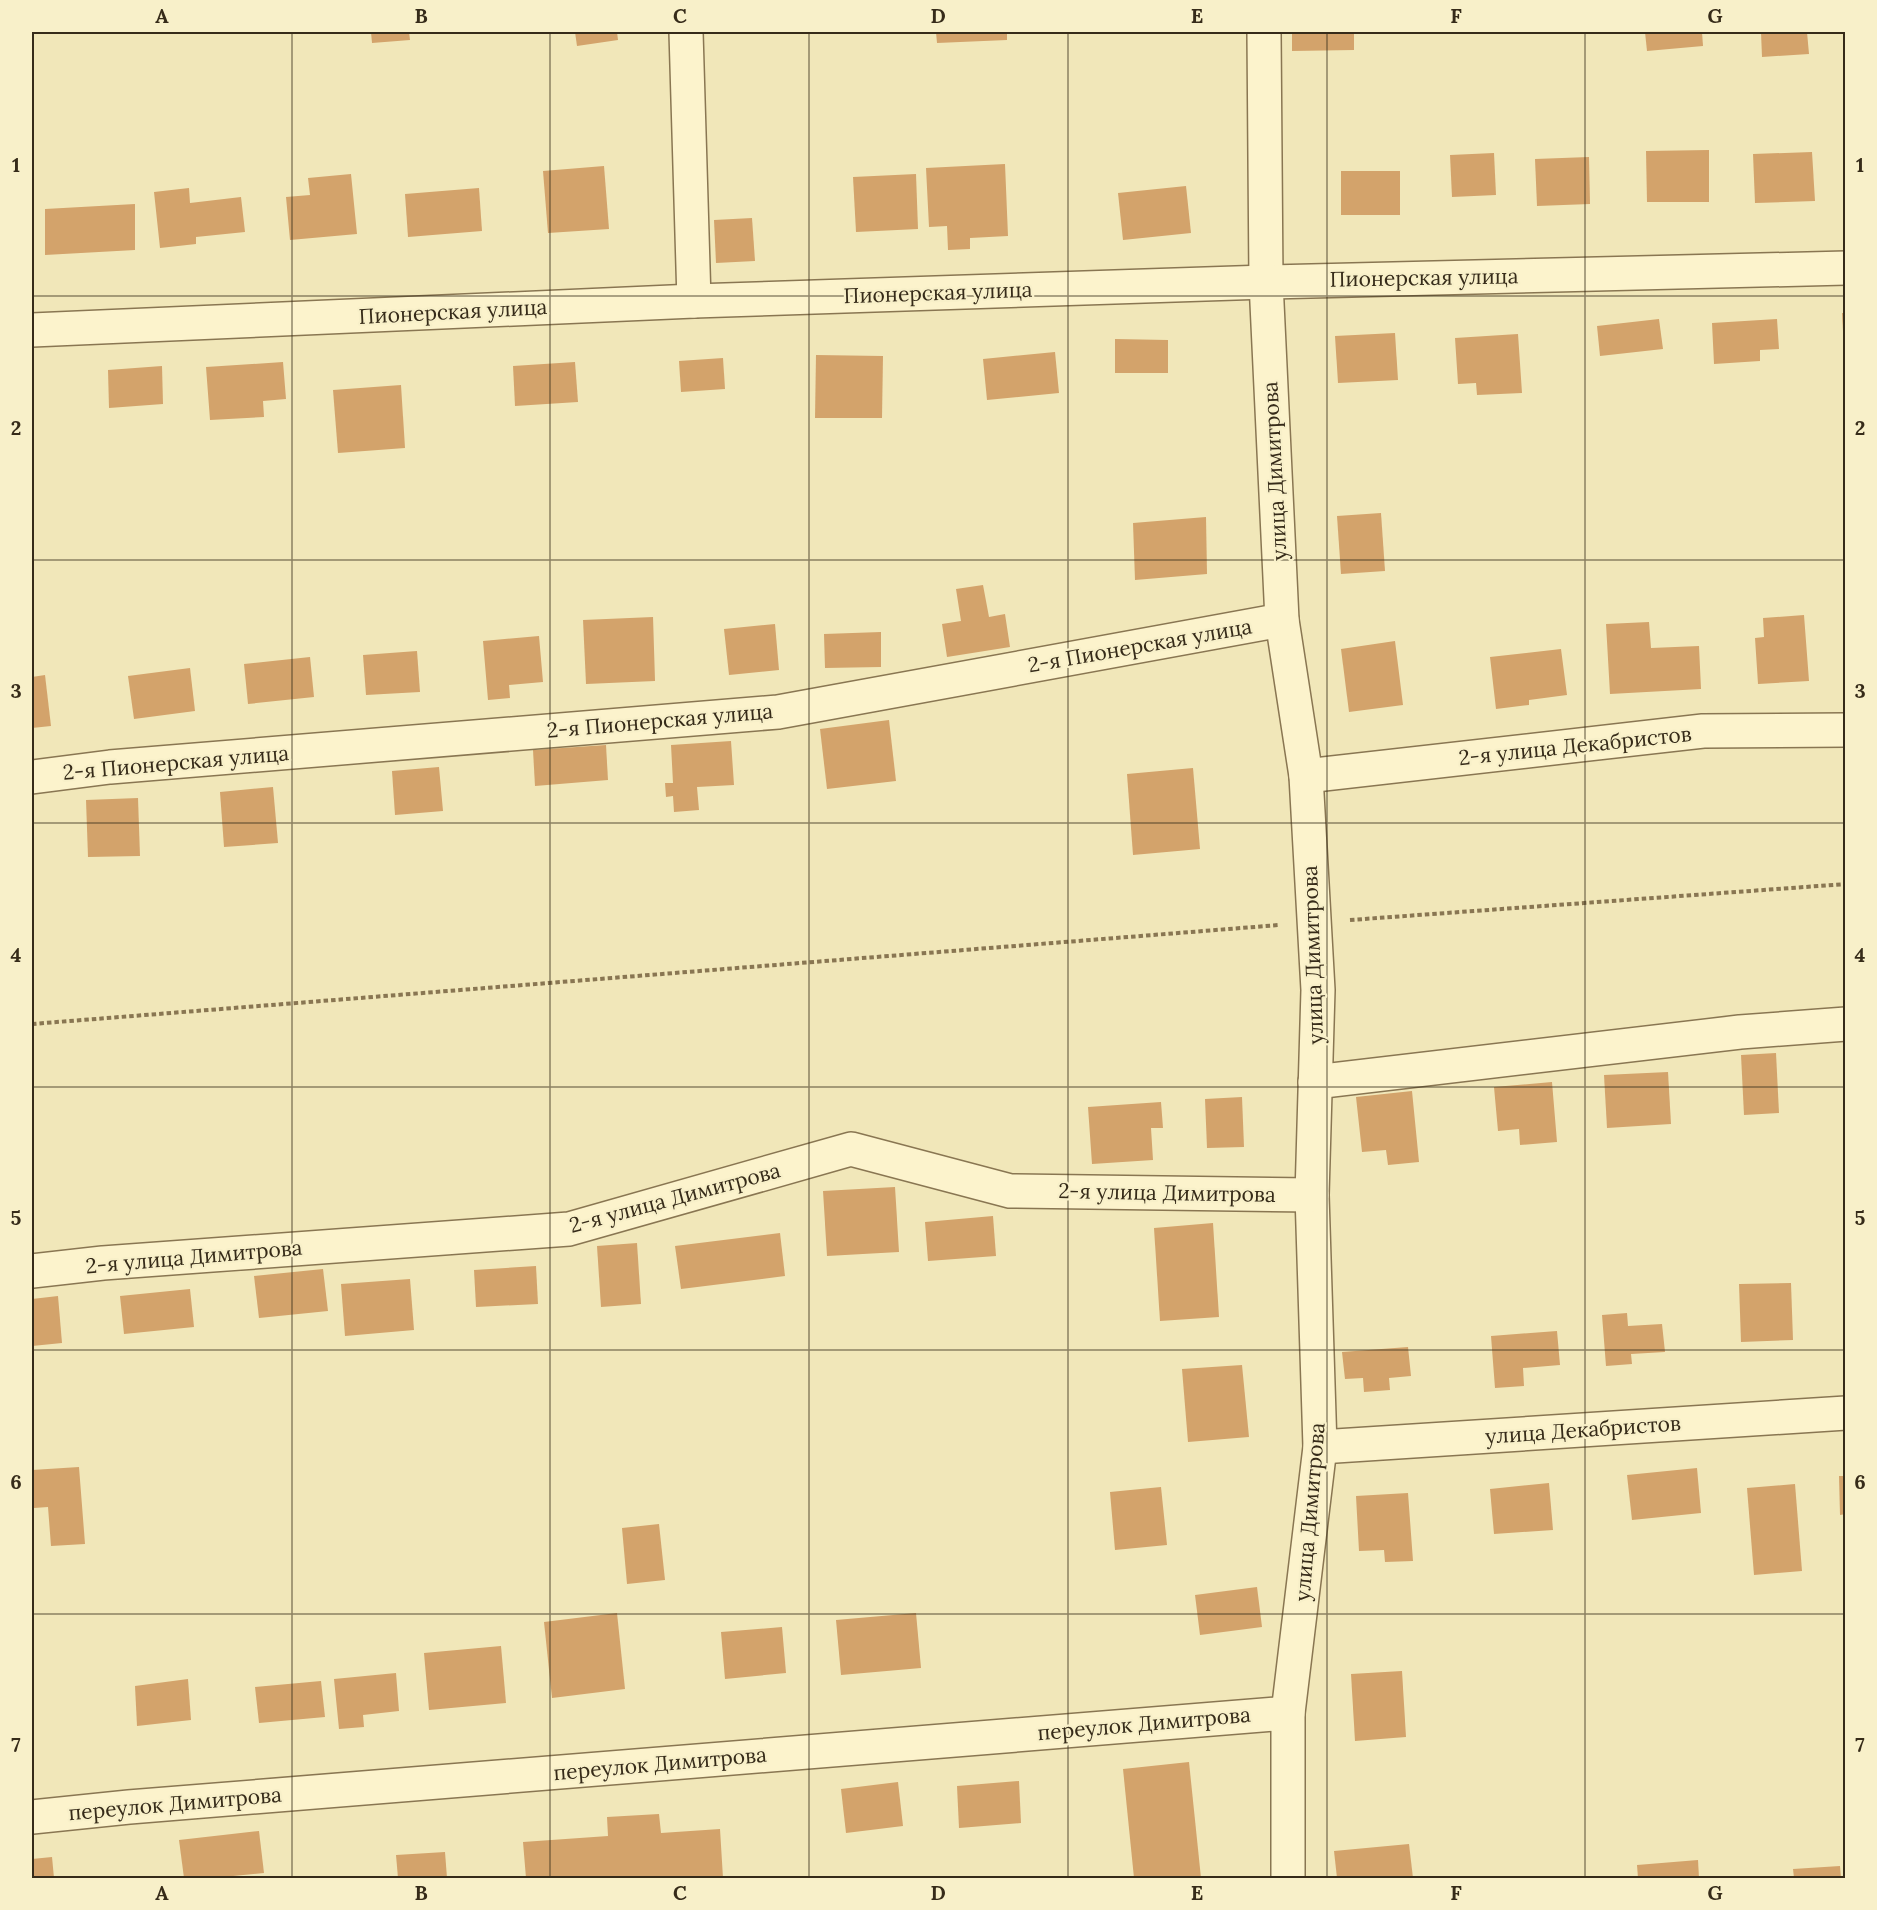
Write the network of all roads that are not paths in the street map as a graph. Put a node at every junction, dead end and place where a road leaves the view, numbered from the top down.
1 (686, 32) edge
2 (1264, 32) edge
3 (1845, 268) edge
4 (1266, 282) junction
5 (694, 301) junction
6 (32, 330) edge
7 (1282, 620) junction
8 (1845, 730) edge
9 (1306, 776) junction
10 (32, 777) edge
11 (1845, 1023) edge
12 (1315, 1082) junction
13 (1312, 1195) junction
14 (32, 1271) edge
15 (1845, 1413) edge
16 (1320, 1447) junction
17 (1288, 1713) junction
18 (32, 1817) edge
19 (1288, 1878) edge

1 - 5 street
2 - 4 street, улица Димитрова
3 - 4 street, Пионерская улица
4 - 5 street, Пионерская улица
4 - 7 street, улица Димитрова
5 - 6 street, Пионерская улица
7 - 9 street, улица Димитрова
7 - 10 street, 2-я Пионерская улица
8 - 9 street, 2-я улица Декабристов
9 - 12 street, улица Димитрова
11 - 12 street
12 - 13 street, улица Димитрова
13 - 14 street, 2-я улица Димитрова
13 - 16 street, улица Димитрова
15 - 16 street, улица Декабристов
16 - 17 street, улица Димитрова
17 - 18 street, переулок Димитрова
17 - 19 street, улица Димитрова

